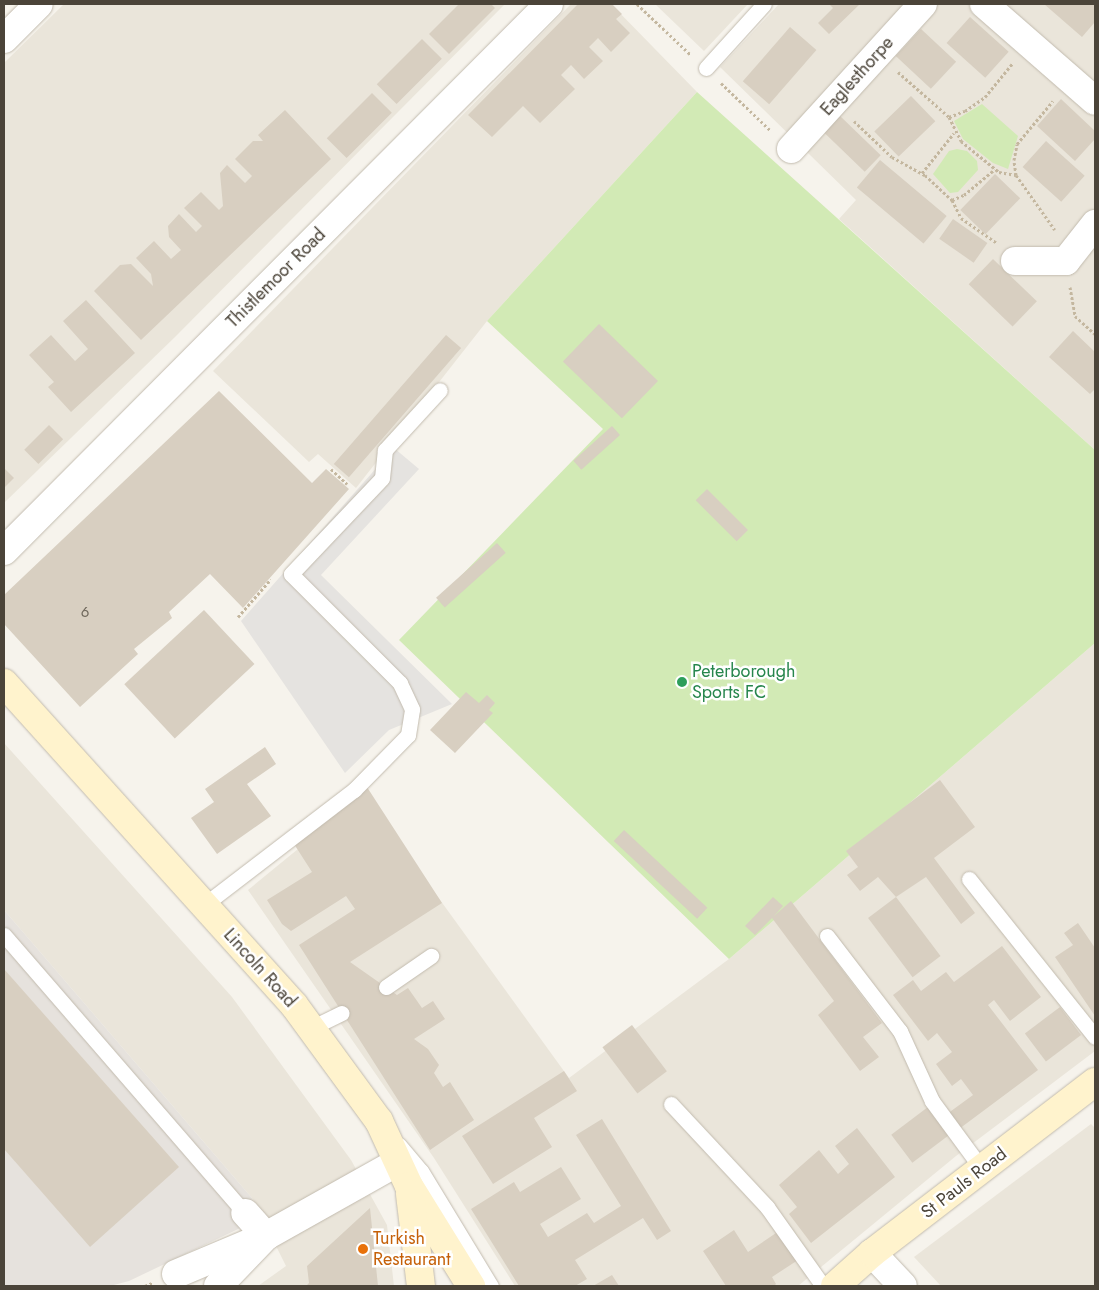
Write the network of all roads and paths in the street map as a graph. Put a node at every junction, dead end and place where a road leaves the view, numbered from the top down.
1 (39, 4) edge
2 (549, 4) edge
3 (637, 4) edge
4 (764, 4) edge
5 (924, 4) edge
6 (984, 4) edge
7 (4, 39) edge
8 (1029, 43) junction
9 (878, 52) junction
10 (706, 68) junction
11 (1071, 80) junction
12 (1095, 101) edge
13 (834, 102) junction
14 (949, 117) junction
15 (954, 133) junction
16 (790, 149) joint
17 (995, 169) junction
18 (922, 173) junction
19 (1016, 175) junction
20 (952, 200) junction
21 (1095, 224) edge
22 (1070, 256) junction
23 (1015, 261) joint
24 (1095, 334) edge
25 (440, 390) dead end
26 (4, 551) edge
27 (4, 683) edge
28 (969, 879) dead end
29 (204, 906) junction
30 (4, 934) edge
31 (827, 936) dead end
32 (431, 956) dead end
33 (386, 987) dead end
34 (342, 1012) dead end
35 (311, 1028) junction
36 (1095, 1037) edge
37 (1093, 1089) edge
38 (671, 1104) dead end
39 (379, 1121) junction
40 (982, 1169) junction
41 (404, 1174) junction
42 (245, 1213) joint
43 (266, 1236) junction
44 (872, 1253) junction
45 (176, 1274) dead end
46 (218, 1286) edge
47 (421, 1286) edge
48 (471, 1286) edge
49 (492, 1286) edge
50 (823, 1286) edge
51 (835, 1286) edge
52 (903, 1286) edge

1 - 7 street
2 - 26 street, Thistlemoor Road
3 - 10 path
4 - 10 lane
5 - 9 street, Eaglesthorpe
6 - 8 street
8 - 11 street
8 - 14 path
9 - 13 street, Eaglesthorpe
9 - 14 path
10 - 16 path
11 - 12 street
11 - 19 path
13 - 16 street, Eaglesthorpe
13 - 18 path
14 - 15 path
15 - 17 path
15 - 18 path
17 - 19 path
17 - 20 path
18 - 20 path
19 - 22 path
20 - 23 path
21 - 22 street
22 - 23 street
22 - 24 path
25 - 29 lane
27 - 29 street, Lincoln Road
28 - 36 lane
29 - 35 street, Lincoln Road
30 - 42 lane
31 - 40 lane
32 - 33 lane
34 - 35 lane
35 - 39 street, Lincoln Road
37 - 40 street, St Pauls Road
38 - 50 lane
39 - 41 street, Lincoln Road
39 - 49 lane
40 - 44 street, St Pauls Road
41 - 43 street
41 - 47 street
41 - 48 street, Lincoln Road
42 - 43 street
43 - 45 street
43 - 46 street
44 - 51 street, St Pauls Road
44 - 52 street

